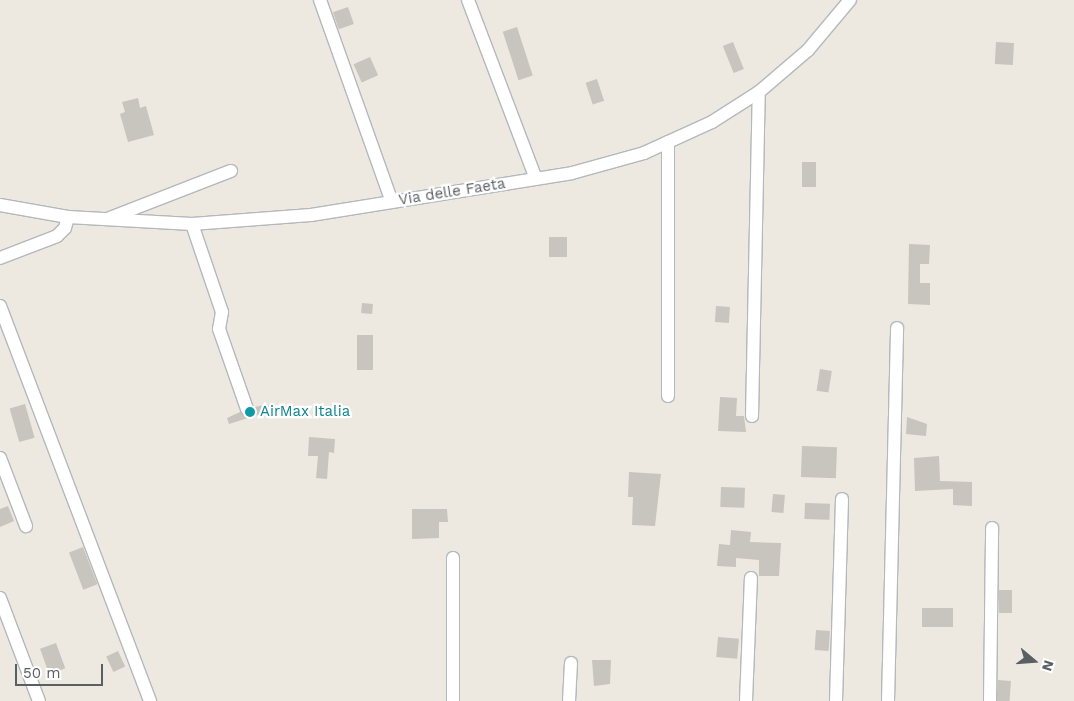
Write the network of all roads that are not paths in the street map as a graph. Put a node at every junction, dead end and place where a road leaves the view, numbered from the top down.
1 (320, 0) edge
2 (468, 0) edge
3 (850, 0) edge
4 (759, 92) junction
5 (668, 142) junction
6 (231, 171) dead end
7 (536, 179) junction
8 (392, 202) junction
9 (0, 205) edge
10 (68, 217) junction
11 (104, 220) junction
12 (192, 224) junction
13 (0, 258) edge
14 (0, 306) edge
15 (897, 328) dead end
16 (668, 396) dead end
17 (247, 409) dead end
18 (752, 416) dead end
19 (0, 458) edge
20 (842, 499) dead end
21 (26, 526) dead end
22 (992, 528) dead end
23 (453, 558) dead end
24 (751, 578) dead end
25 (0, 598) edge
26 (571, 663) dead end
27 (39, 701) edge
28 (150, 701) edge
29 (453, 701) edge
30 (569, 701) edge
31 (746, 701) edge
32 (836, 701) edge
33 (888, 701) edge
34 (990, 701) edge

1 - 8 street
2 - 7 street
3 - 4 street, Via delle Faeta
4 - 5 street, Via delle Faeta
4 - 18 street
5 - 7 street, Via delle Faeta
5 - 16 street
6 - 11 street
7 - 8 street, Via delle Faeta
8 - 12 street, Via delle Faeta
9 - 10 street, Via delle Faeta
10 - 11 street, Via delle Faeta
10 - 13 street
11 - 12 street, Via delle Faeta
12 - 17 street
14 - 28 street
15 - 33 street
19 - 21 street
20 - 32 street
22 - 34 street
23 - 29 street
24 - 31 street
25 - 27 street
26 - 30 street

